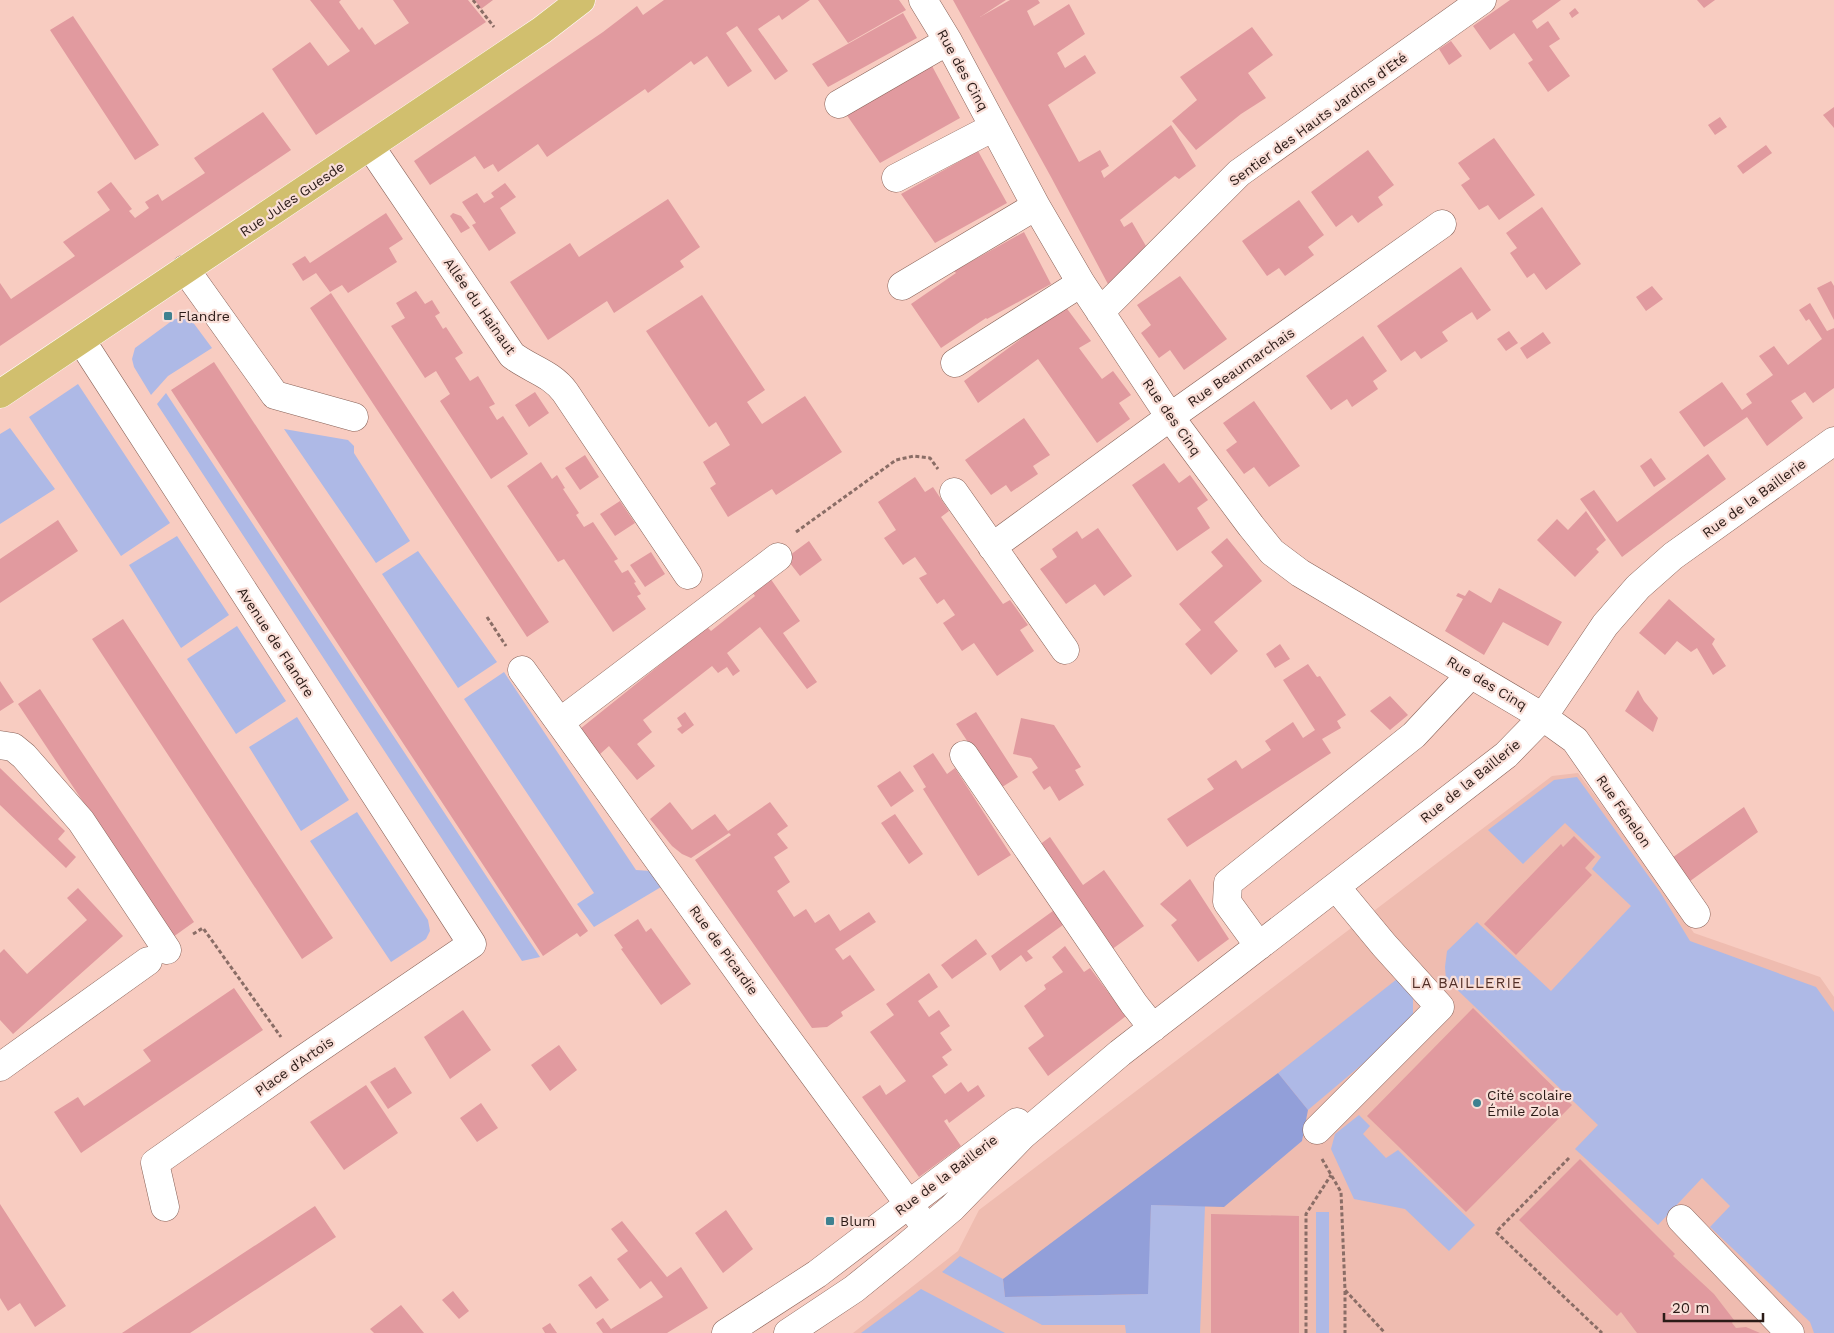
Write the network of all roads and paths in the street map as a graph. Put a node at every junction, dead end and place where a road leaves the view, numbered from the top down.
1 (581, 0) edge
2 (923, 0) edge
3 (1482, 0) edge
4 (948, 41) junction
5 (839, 104) dead end
6 (994, 127) junction
7 (370, 146) junction
8 (896, 178) dead end
9 (1036, 206) junction
10 (1442, 224) dead end
11 (186, 269) junction
12 (1081, 283) junction
13 (902, 286) dead end
14 (1100, 312) junction
15 (81, 340) junction
16 (955, 362) dead end
17 (0, 394) edge
18 (354, 417) dead end
19 (1170, 417) junction
20 (1834, 441) edge
21 (954, 492) joint
22 (992, 547) junction
23 (778, 557) joint
24 (688, 575) dead end
25 (1065, 650) dead end
26 (522, 670) dead end
27 (1471, 674) junction
28 (1543, 717) junction
29 (560, 722) junction
30 (0, 745) edge
31 (964, 755) dead end
32 (1336, 887) junction
33 (1696, 914) dead end
34 (472, 944) joint
35 (1259, 946) junction
36 (157, 956) junction
37 (1153, 1028) junction
38 (1120, 1053) junction
39 (299, 1062) junction
40 (0, 1067) edge
41 (1317, 1130) joint
42 (1569, 1158) dead end
43 (1331, 1175) junction
44 (908, 1203) junction
45 (165, 1208) dead end
46 (1681, 1219) dead end
47 (927, 1229) junction
48 (1345, 1290) junction
49 (726, 1333) edge
50 (788, 1333) edge
51 (1306, 1333) edge
52 (1346, 1333) edge
53 (1385, 1333) edge
54 (1602, 1333) edge
55 (1790, 1333) edge

1 - 7 main road, Rue Jules Guesde
2 - 4 street, Rue des Cinq
3 - 14 street, Sentier des Hauts Jardins d'Eté
4 - 5 street
4 - 6 street, Rue des Cinq
6 - 8 street
6 - 9 street, Rue des Cinq
7 - 11 main road, Rue Jules Guesde
7 - 24 street, Allée du Hainaut
9 - 12 street, Rue des Cinq
9 - 13 street
10 - 19 street, Rue Beaumarchais
11 - 15 main road, Rue Jules Guesde
11 - 18 street
12 - 14 street, Rue des Cinq
12 - 16 street
14 - 19 street, Rue des Cinq
15 - 17 main road, Rue Jules Guesde
15 - 34 street, Avenue de Flandre
19 - 22 street, Rue Beaumarchais
19 - 27 street, Rue des Cinq
20 - 28 street, Rue de la Baillerie
21 - 22 street
21 - 23 path
22 - 25 street
23 - 29 street
26 - 29 street, Rue de Picardie
27 - 28 street, Rue des Cinq
27 - 35 street
28 - 32 street, Rue de la Baillerie
28 - 33 street, Rue Fénelon
29 - 44 street, Rue de Picardie
30 - 36 street
31 - 37 street
32 - 35 street, Rue de la Baillerie
32 - 41 street
34 - 39 street, Place d'Artois
35 - 37 street, Rue de la Baillerie
36 - 39 path
36 - 40 street
37 - 38 street, Rue de la Baillerie
38 - 44 street, Rue de la Baillerie
38 - 47 street, Rue de la Baillerie
39 - 45 street, Place d'Artois
41 - 43 path
42 - 54 path
43 - 48 path
43 - 51 path
44 - 47 street, Rue de Picardie
44 - 49 street, Rue de la Baillerie
46 - 55 street
47 - 50 street, Rue de la Baillerie
48 - 52 path
48 - 53 path

